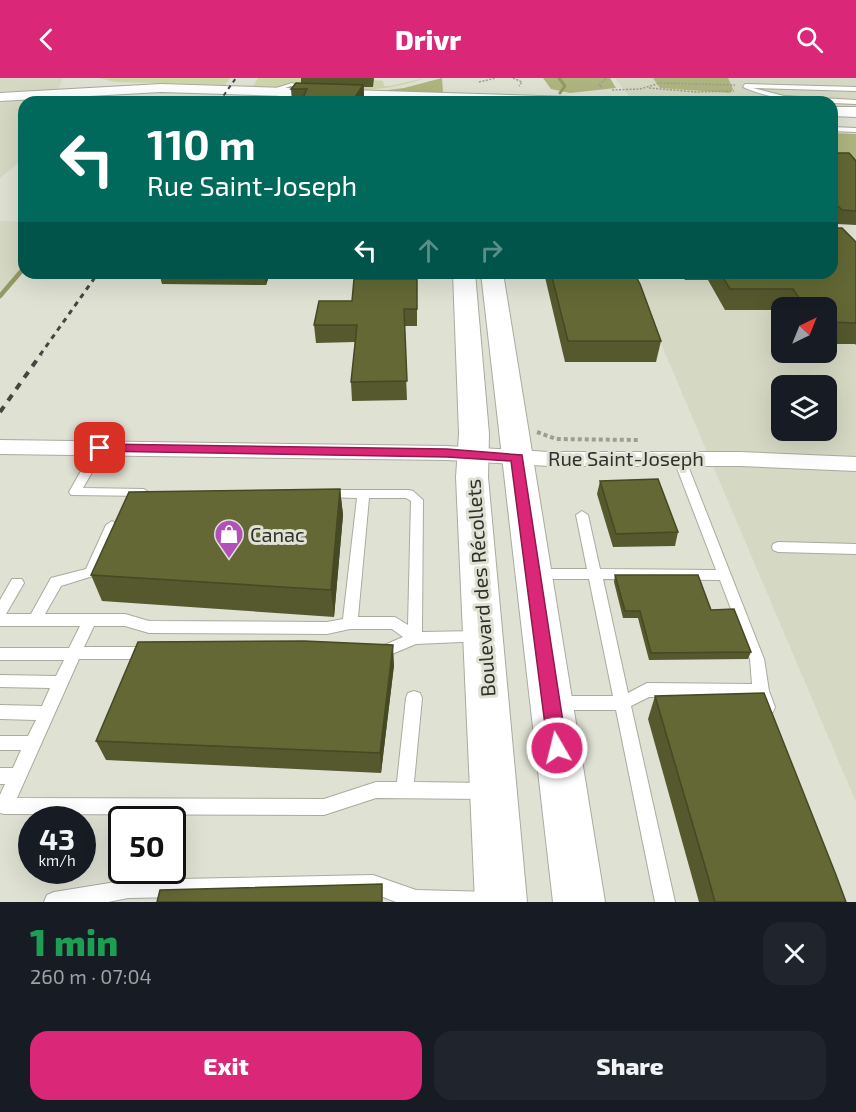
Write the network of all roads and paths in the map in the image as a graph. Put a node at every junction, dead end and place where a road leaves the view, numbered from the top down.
1 (70, 78) edge
2 (87, 78) edge
3 (295, 78) edge
4 (496, 78) edge
5 (606, 78) edge
6 (723, 78) edge
7 (421, 82) dead end
8 (722, 84) junction
9 (745, 86) junction
10 (134, 88) junction
11 (645, 88) junction
12 (856, 89) edge
13 (474, 90) edge
14 (63, 92) junction
15 (281, 92) edge
16 (762, 93) junction
17 (354, 94) junction
18 (452, 94) edge
19 (388, 95) junction
20 (0, 96) edge
21 (392, 96) edge
22 (517, 96) edge
23 (793, 96) edge
24 (838, 100) edge
25 (856, 102) edge
26 (838, 111) edge
27 (856, 112) edge
28 (838, 129) edge
29 (856, 130) edge
30 (464, 279) edge
31 (493, 279) edge
32 (646, 441) dead end
33 (528, 445) junction
34 (0, 447) edge
35 (100, 448) junction
36 (473, 455) junction
37 (679, 458) junction
38 (856, 464) edge
39 (156, 493) edge
40 (317, 494) edge
41 (363, 494) junction
42 (582, 515) dead end
43 (112, 525) edge
44 (778, 547) dead end
45 (856, 549) edge
46 (533, 574) junction
47 (595, 574) junction
48 (723, 575) junction
49 (17, 583) dead end
50 (0, 612) edge
51 (90, 619) junction
52 (0, 620) edge
53 (35, 620) junction
54 (350, 623) junction
55 (263, 628) junction
56 (483, 637) junction
57 (415, 638) junction
58 (259, 645) edge
59 (74, 653) junction
60 (166, 653) edge
61 (361, 653) edge
62 (0, 654) edge
63 (0, 681) edge
64 (61, 682) junction
65 (761, 691) junction
66 (414, 698) dead end
67 (622, 703) junction
68 (551, 704) junction
69 (0, 712) edge
70 (47, 713) junction
71 (774, 724) edge
72 (0, 743) edge
73 (33, 743) junction
74 (0, 776) edge
75 (18, 776) junction
76 (405, 791) junction
77 (493, 791) junction
78 (2, 807) edge
79 (416, 901) edge
80 (54, 902) edge
81 (501, 902) edge
82 (579, 902) edge
83 (665, 902) edge

1 - 14 main road
2 - 10 main road
3 - 15 lane
4 - 13 path
5 - 11 path
6 - 8 path
7 - 17 main road
8 - 9 path
8 - 11 path
9 - 12 lane
9 - 16 lane
10 - 14 main road
10 - 15 main road
11 - 16 path
13 - 18 main road
13 - 22 main road
14 - 20 main road
15 - 17 main road
16 - 23 lane
17 - 19 main road
18 - 19 main road
19 - 21 main road
24 - 25 lane
26 - 27 main road
28 - 29 lane
30 - 36 main road, Boulevard des Récollets
31 - 33 main road
32 - 33 path, Rue Saint-Joseph
33 - 36 street, Rue Saint-Joseph
33 - 37 street, Rue Saint-Joseph
33 - 46 main road
34 - 35 street, Rue Saint-Joseph
35 - 36 street, Rue Saint-Joseph
35 - 39 lane
36 - 56 main road, Boulevard des Récollets
37 - 38 street, Rue Saint-Joseph
37 - 48 lane
40 - 41 lane
41 - 54 lane
41 - 57 lane
42 - 47 lane
43 - 53 lane
44 - 45 lane
46 - 47 lane
46 - 68 main road
47 - 48 lane
47 - 67 lane
48 - 65 lane
49 - 50 lane
51 - 53 lane
51 - 55 lane
51 - 59 lane
52 - 53 lane
54 - 55 lane
54 - 57 lane
55 - 58 lane
56 - 57 lane
56 - 77 main road, Boulevard des Récollets
57 - 61 lane
59 - 60 lane
59 - 62 lane
59 - 64 lane
63 - 64 lane
64 - 70 lane
65 - 67 lane
65 - 71 lane
66 - 76 lane
67 - 68 lane
67 - 83 lane
68 - 82 main road
69 - 70 lane
70 - 73 lane
72 - 73 lane
73 - 75 lane
74 - 75 lane
75 - 78 lane
76 - 77 lane
76 - 78 lane
77 - 81 main road, Boulevard des Récollets
79 - 80 lane
79 - 81 lane

